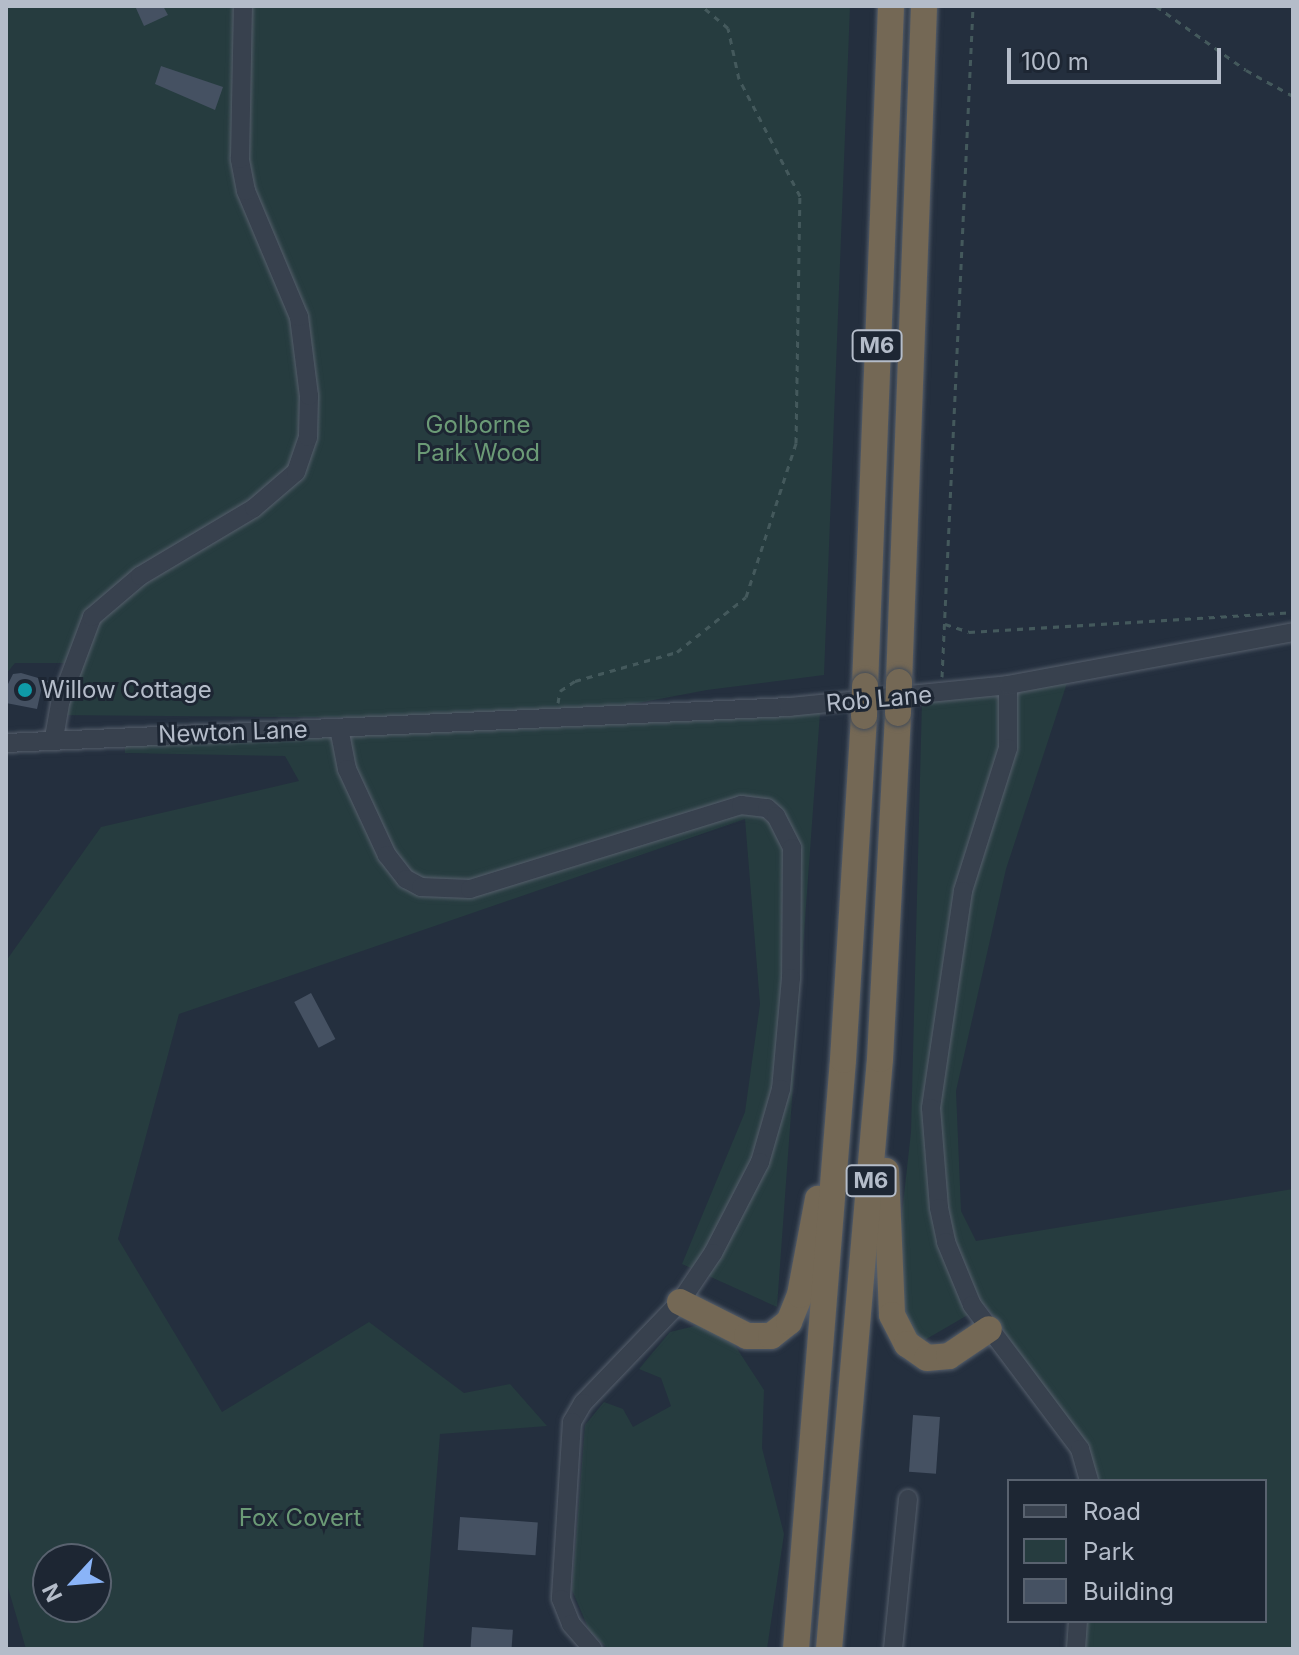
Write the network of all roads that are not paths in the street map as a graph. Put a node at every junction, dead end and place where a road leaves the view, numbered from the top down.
1 (891, 6) edge
2 (924, 6) edge
3 (241, 7) edge
4 (1293, 632) edge
5 (1008, 685) junction
6 (461, 722) joint
7 (339, 728) junction
8 (54, 738) junction
9 (6, 743) edge
10 (880, 1059) junction
11 (843, 1060) junction
12 (680, 1302) junction
13 (989, 1329) junction
14 (1088, 1479) edge
15 (908, 1499) dead end
16 (1078, 1623) edge
17 (593, 1649) edge
18 (796, 1649) edge
19 (829, 1649) edge
20 (893, 1649) edge
21 (1076, 1649) edge

1 - 11 highway, M6, bridge
2 - 10 highway, M6, bridge
3 - 8 street
4 - 5 street, Rob Lane
5 - 6 street, Rob Lane
5 - 13 street
6 - 7 street, Newton Lane
7 - 8 street, Newton Lane
7 - 12 street
8 - 9 street, Newton Lane
10 - 13 highway
10 - 19 highway, M6
11 - 12 highway
11 - 18 highway, M6
12 - 17 street
13 - 14 street
15 - 20 street
16 - 21 street

